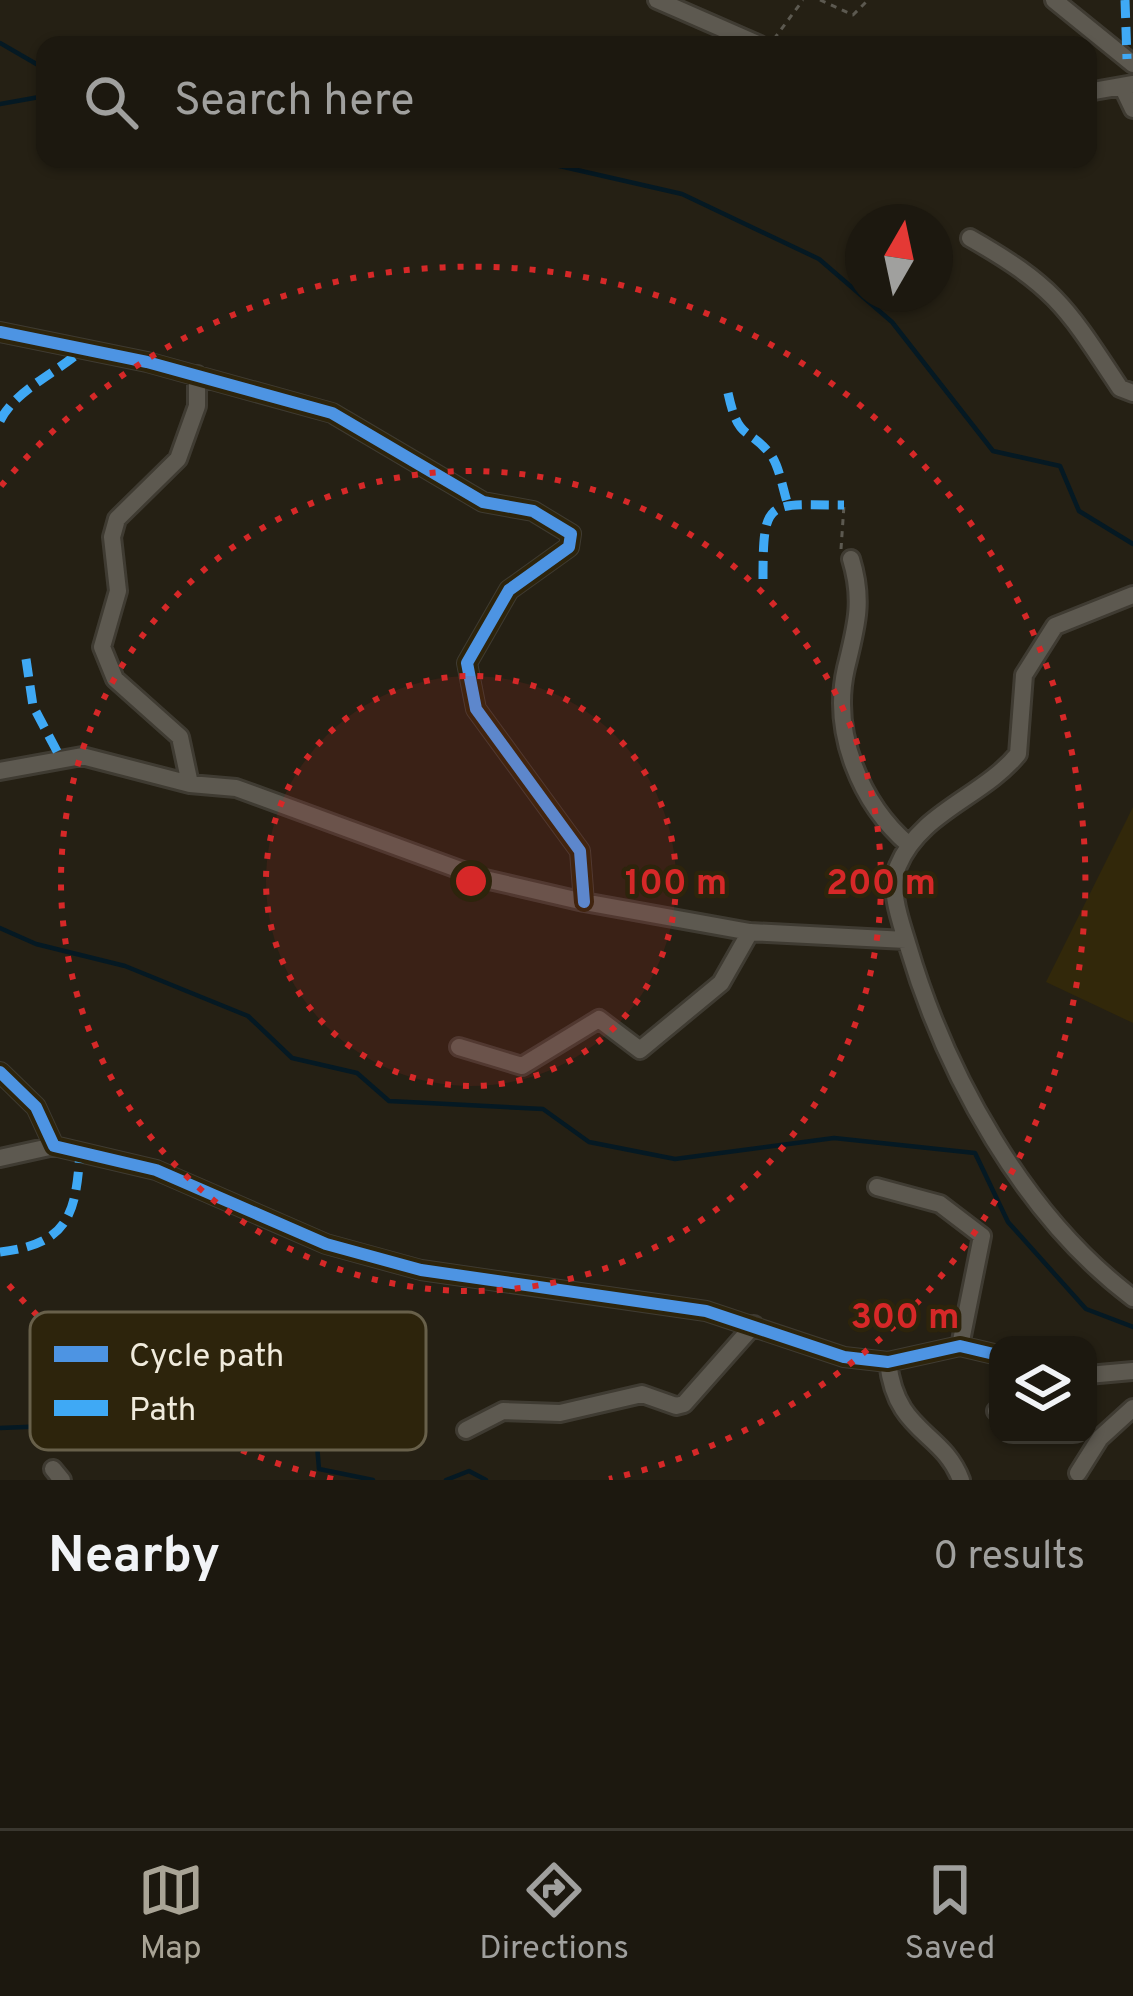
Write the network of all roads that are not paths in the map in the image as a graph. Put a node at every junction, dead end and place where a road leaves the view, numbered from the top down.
1 (657, 0) edge
2 (1054, 0) edge
3 (739, 36) edge
4 (1133, 64) edge
5 (1128, 86) edge
6 (1097, 91) edge
7 (1133, 109) edge
8 (970, 238) dead end
9 (0, 332) edge
10 (197, 375) junction
11 (1133, 393) edge
12 (850, 559) road end
13 (1133, 595) edge
14 (0, 770) edge
15 (190, 784) junction
16 (909, 845) junction
17 (584, 902) junction
18 (749, 932) junction
19 (906, 940) junction
20 (459, 1047) dead end
21 (0, 1072) edge
22 (54, 1146) junction
23 (0, 1158) edge
24 (878, 1187) dead end
25 (1133, 1298) edge
26 (754, 1325) junction
27 (960, 1346) junction
28 (989, 1353) edge
29 (888, 1362) junction
30 (1133, 1371) edge
31 (1097, 1374) edge
32 (1133, 1408) edge
33 (466, 1430) dead end
34 (959, 1473) edge
35 (1078, 1473) dead end
36 (941, 1480) edge

1 - 3 street
2 - 4 street
5 - 6 street
5 - 7 street
8 - 11 street
9 - 10 street
10 - 15 street
10 - 17 street
12 - 16 street
13 - 16 street
14 - 15 street
15 - 17 street
16 - 19 street
17 - 18 street
18 - 19 street
18 - 20 street
19 - 25 street
21 - 22 street
22 - 23 street
22 - 26 street
24 - 27 street
26 - 29 street
26 - 33 street
27 - 28 street
27 - 29 street
29 - 34 street
30 - 31 street
32 - 35 street
34 - 36 street

